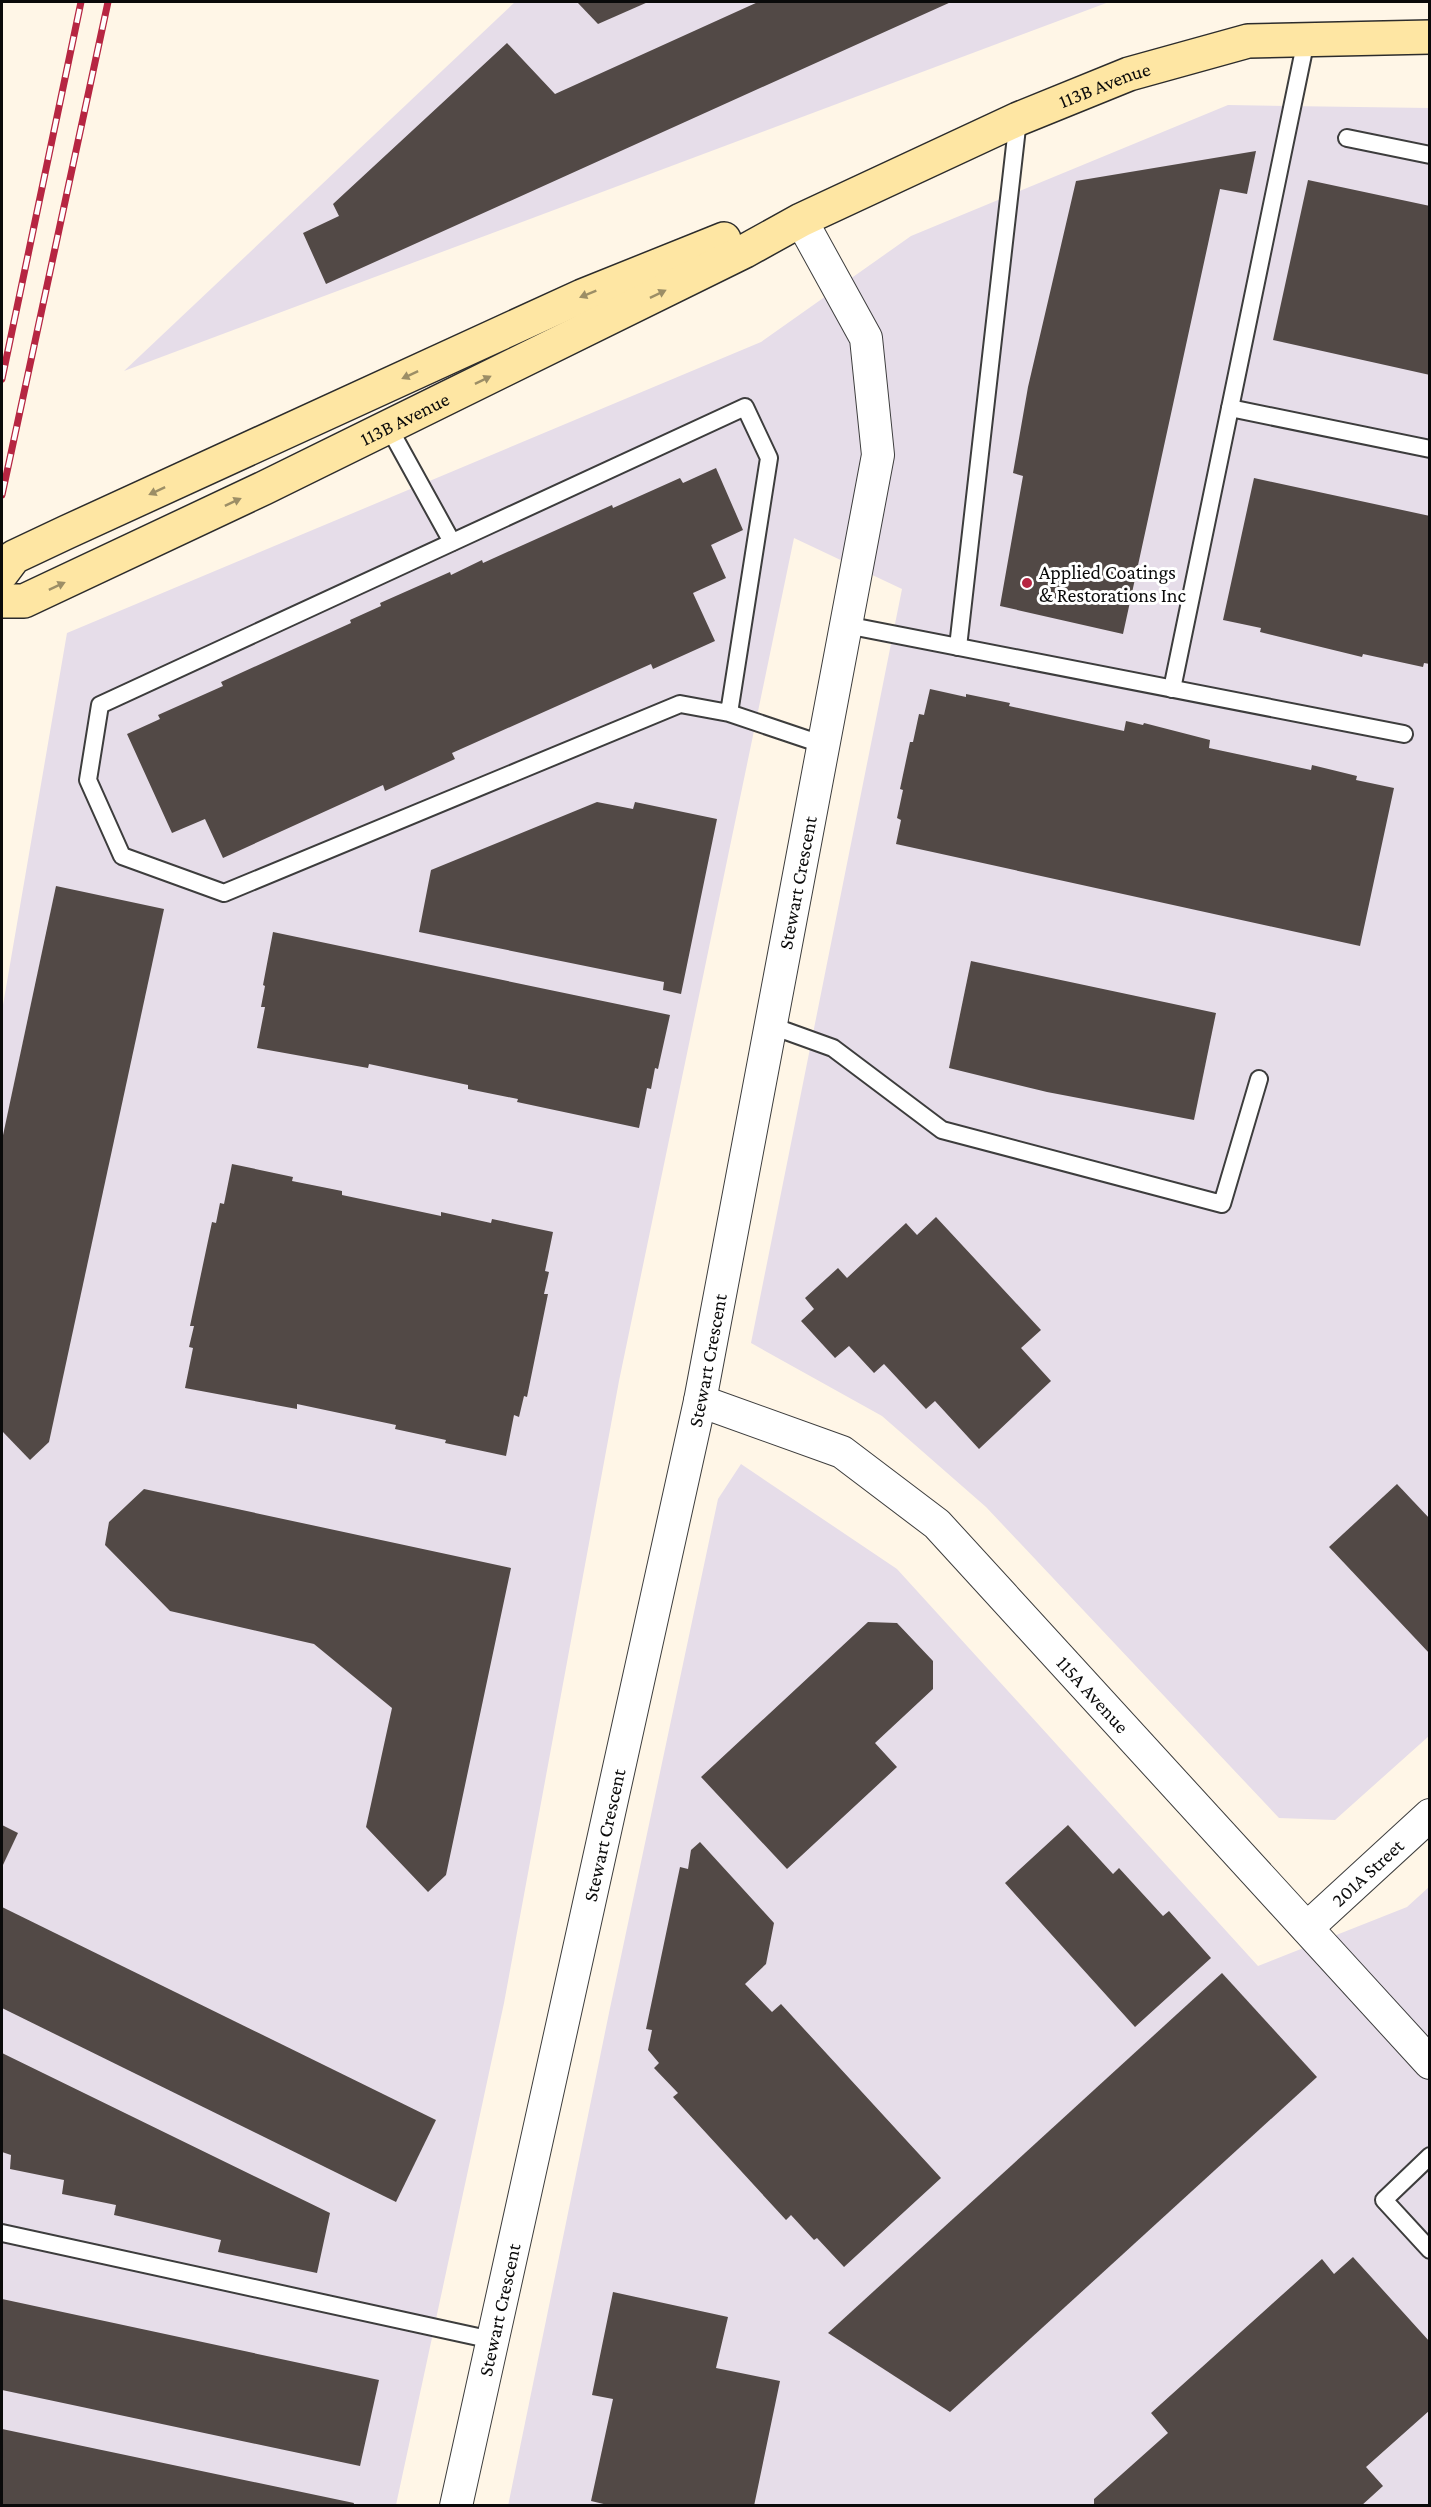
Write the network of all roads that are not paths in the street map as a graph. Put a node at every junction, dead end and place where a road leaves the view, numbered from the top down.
1 (1430, 37) edge
2 (1306, 40) junction
3 (1018, 119) junction
4 (1347, 138) dead end
5 (1430, 155) edge
6 (801, 220) junction
7 (1230, 408) junction
8 (388, 426) junction
9 (1430, 448) edge
10 (452, 542) junction
11 (6, 561) edge
12 (2, 601) edge
13 (846, 625) junction
14 (958, 647) junction
15 (1172, 689) junction
16 (729, 713) junction
17 (1404, 734) dead end
18 (824, 745) junction
19 (772, 1026) junction
20 (1259, 1079) dead end
21 (700, 1401) junction
22 (1430, 1815) edge
23 (1307, 1928) junction
24 (1430, 2063) edge
25 (1430, 2156) edge
26 (2, 2233) edge
27 (1430, 2250) edge
28 (492, 2340) junction
29 (456, 2505) edge

1 - 2 main road, 113B Avenue
2 - 3 main road, 113B Avenue
2 - 7 lane
3 - 6 main road, 113B Avenue
3 - 14 lane
4 - 5 lane
8 -> 6 main road, 113B Avenue
6 -> 11 main road, 113B Avenue
6 - 13 street, Stewart Crescent
7 - 9 lane
7 - 15 lane
8 - 10 lane
12 -> 8 main road, 113B Avenue
10 - 16 lane
10 - 16 lane
13 - 14 lane
13 - 18 street, Stewart Crescent
14 - 15 lane
15 - 17 lane
16 - 18 lane
18 - 19 street, Stewart Crescent
19 - 20 lane
19 - 21 street, Stewart Crescent
21 - 23 street, 115A Avenue
21 - 28 street, Stewart Crescent
22 - 23 street, 201A Street
23 - 24 street, 115A Avenue
25 - 27 lane
26 - 28 lane
28 - 29 street, Stewart Crescent

